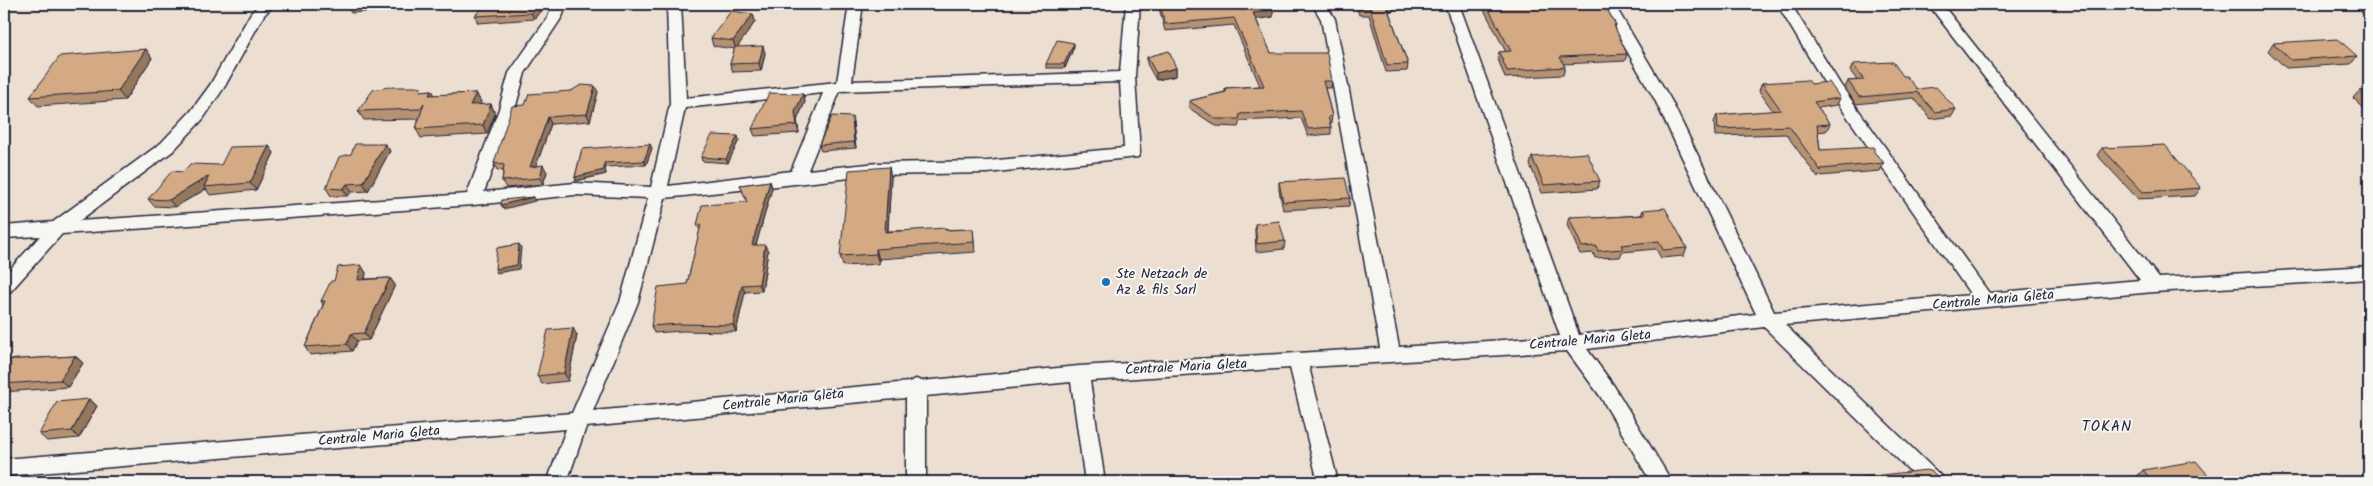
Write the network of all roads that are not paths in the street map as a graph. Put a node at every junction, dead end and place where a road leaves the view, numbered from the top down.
1 (268, 4) edge
2 (560, 4) edge
3 (674, 4) edge
4 (856, 4) edge
5 (1133, 4) edge
6 (1319, 4) edge
7 (1452, 4) edge
8 (1607, 4) edge
9 (1784, 4) edge
10 (1935, 4) edge
11 (2360, 4) edge
12 (2369, 10) edge
13 (1128, 76) junction
14 (839, 86) junction
15 (678, 104) junction
16 (797, 176) junction
17 (658, 193) junction
18 (473, 199) junction
19 (57, 228) junction
20 (4, 232) edge
21 (2369, 273) edge
22 (2154, 285) junction
23 (4, 287) edge
24 (1985, 301) junction
25 (1768, 320) junction
26 (1572, 343) junction
27 (1391, 354) junction
28 (1298, 361) junction
29 (1079, 374) junction
30 (916, 387) junction
31 (579, 420) junction
32 (4, 468) edge
33 (557, 482) edge
34 (916, 482) edge
35 (1095, 482) edge
36 (1328, 482) edge
37 (1662, 482) edge
38 (1934, 482) edge

1 - 19 street
2 - 18 street
3 - 15 street
4 - 14 street
5 - 13 street
6 - 27 street
7 - 26 street
8 - 25 street
9 - 24 street
10 - 22 street
11 - 12 street
13 - 14 street
13 - 16 street
14 - 15 street
14 - 16 street
15 - 17 street
16 - 17 street
17 - 18 street
17 - 31 street
18 - 19 street
19 - 20 street
19 - 23 street
21 - 22 street, Centrale Maria Gleta
22 - 24 street, Centrale Maria Gleta
24 - 25 street, Centrale Maria Gleta
25 - 26 street, Centrale Maria Gleta
25 - 38 street
26 - 27 street, Centrale Maria Gleta
26 - 37 street
27 - 28 street, Centrale Maria Gleta
28 - 29 street, Centrale Maria Gleta
28 - 36 street
29 - 30 street, Centrale Maria Gleta
29 - 35 street
30 - 31 street, Centrale Maria Gleta
30 - 34 street
31 - 32 street, Centrale Maria Gleta
31 - 33 street

